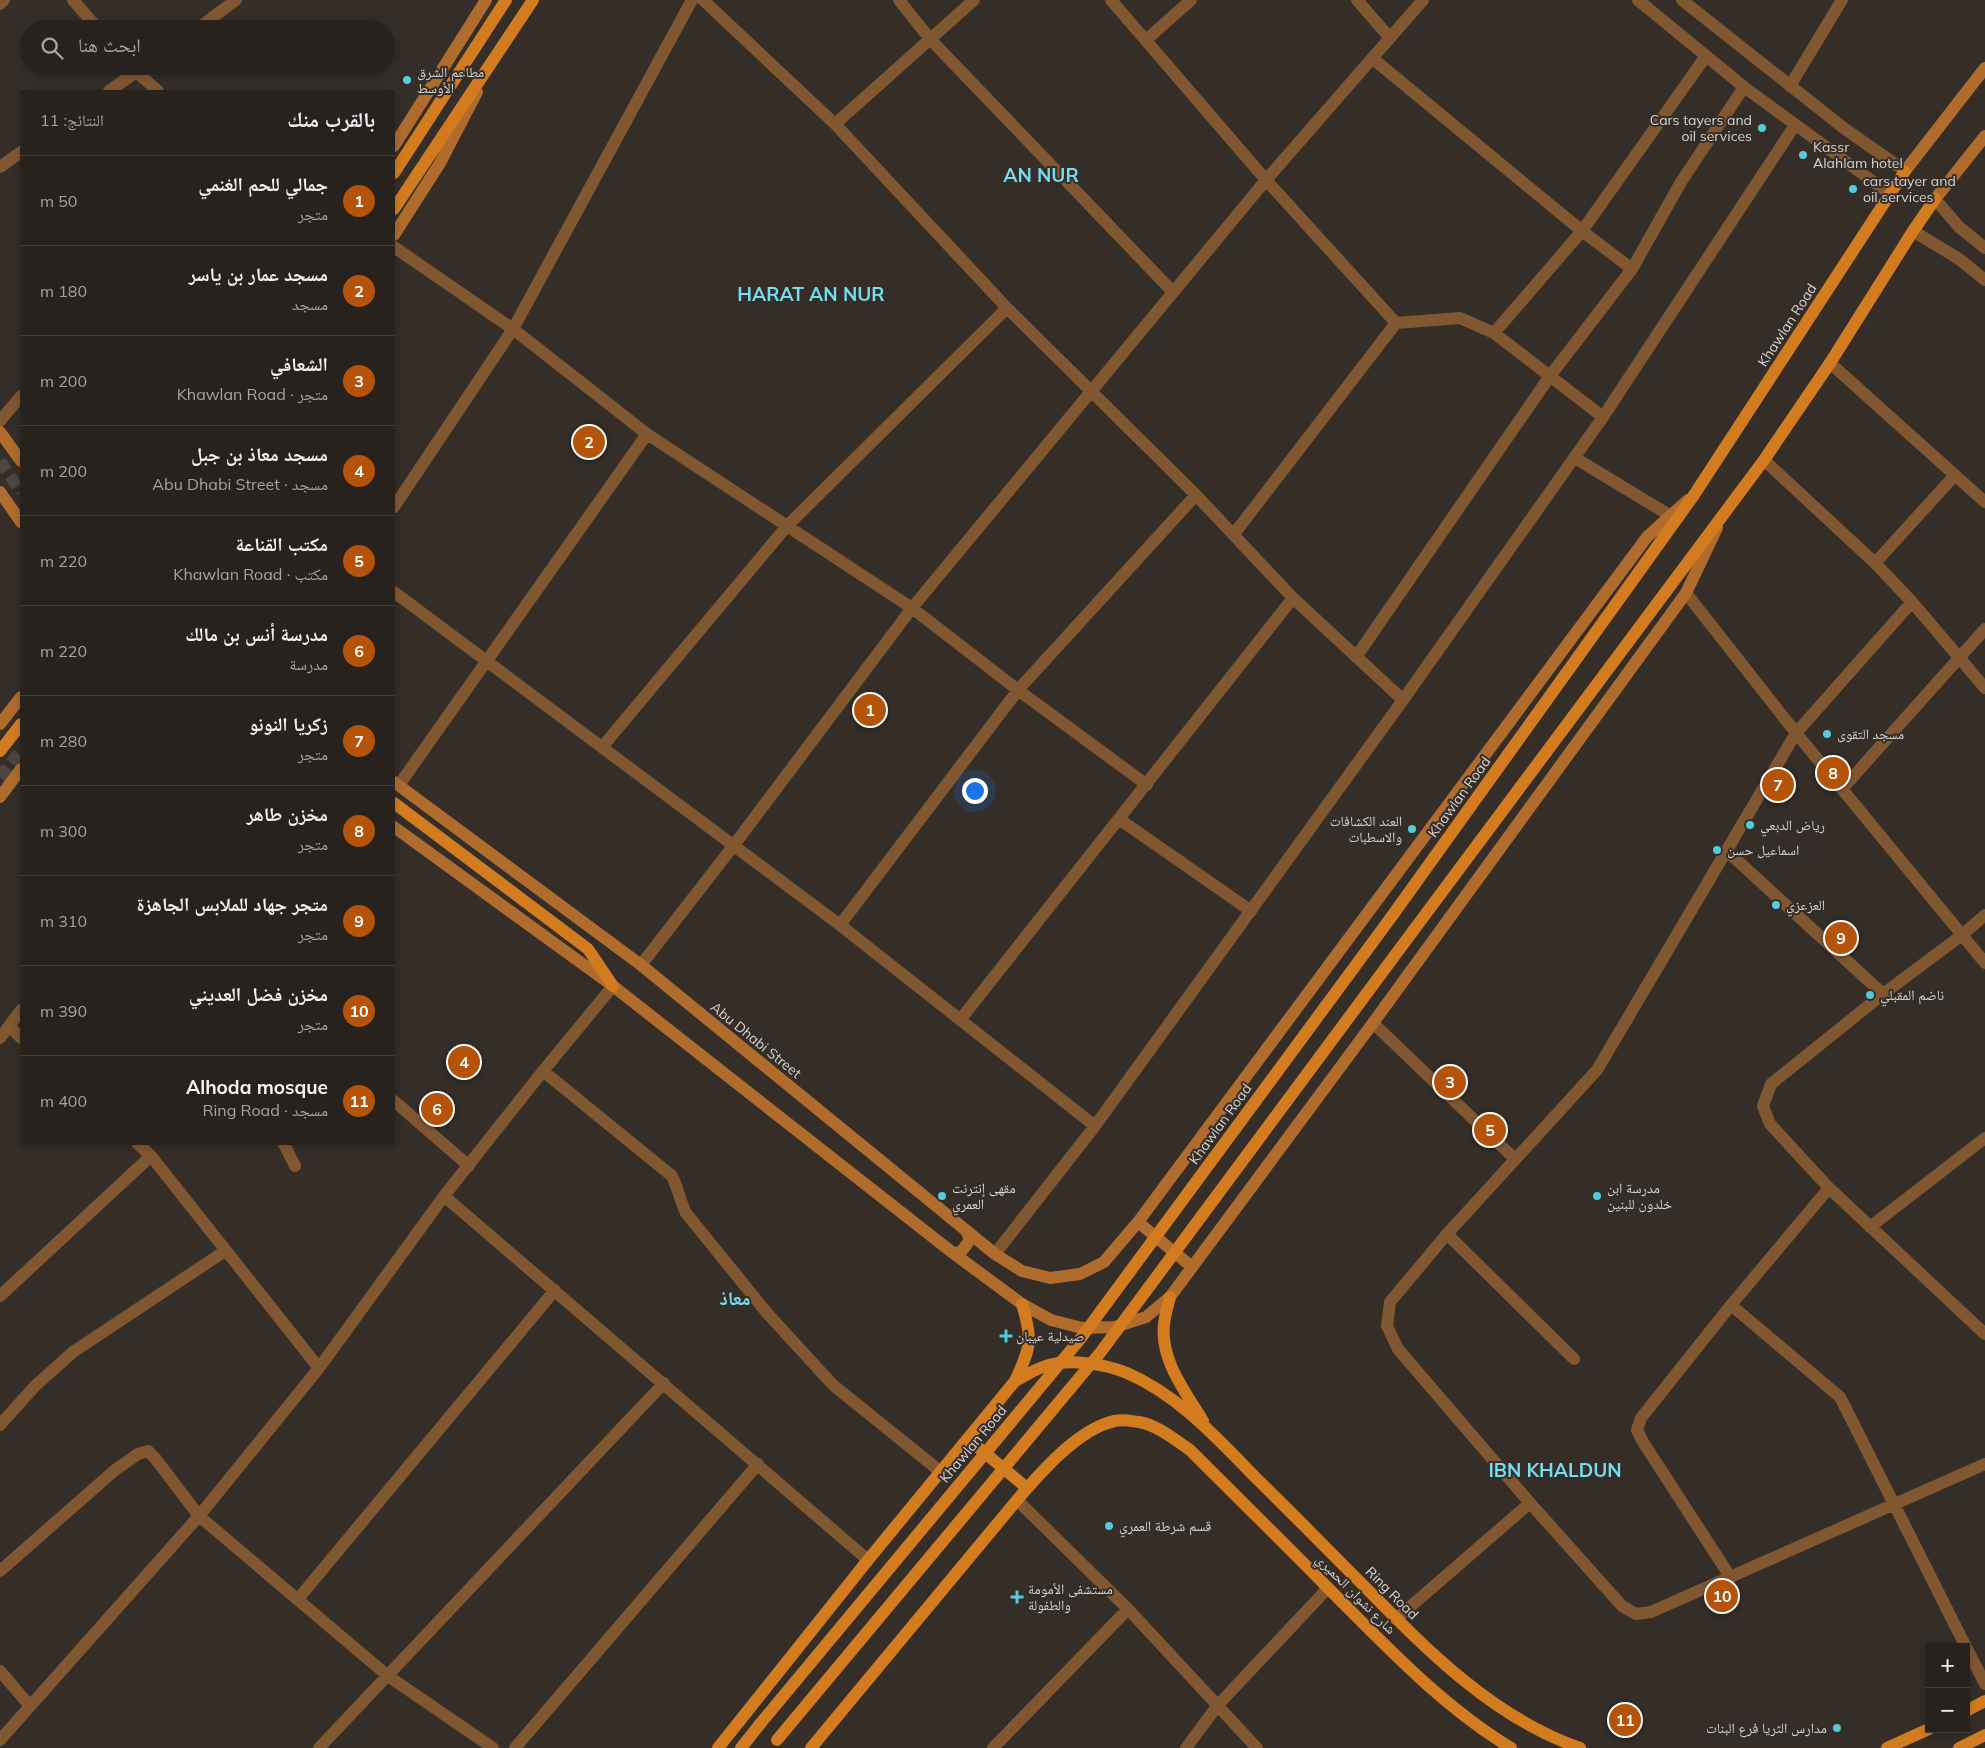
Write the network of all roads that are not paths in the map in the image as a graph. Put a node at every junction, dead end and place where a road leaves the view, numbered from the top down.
1 (4, 0) edge
2 (73, 0) edge
3 (236, 0) edge
4 (486, 0) edge
5 (506, 0) edge
6 (533, 0) edge
7 (692, 0) edge
8 (703, 0) edge
9 (899, 0) edge
10 (974, 0) edge
11 (1111, 0) edge
12 (1191, 0) edge
13 (1357, 0) edge
14 (1423, 0) edge
15 (1638, 0) edge
16 (1682, 0) edge
17 (1842, 0) edge
18 (0, 4) edge
19 (90, 20) edge
20 (209, 20) edge
21 (1390, 38) junction
22 (930, 39) junction
23 (1146, 40) junction
24 (502, 46) junction
25 (1706, 56) junction
26 (1372, 58) junction
27 (1985, 68) edge
28 (128, 75) edge
29 (143, 75) edge
30 (1790, 86) junction
31 (1744, 87) junction
32 (110, 90) edge
33 (157, 90) edge
34 (835, 124) junction
35 (1795, 125) junction
36 (1985, 136) edge
37 (395, 144) edge
38 (20, 153) edge
39 (0, 167) edge
40 (395, 171) edge
41 (1905, 171) junction
42 (1266, 180) junction
43 (1890, 194) junction
44 (1935, 200) junction
45 (395, 207) edge
46 (1582, 231) junction
47 (1913, 231) junction
48 (395, 232) edge
49 (395, 248) edge
50 (1985, 248) edge
51 (1632, 269) junction
52 (1985, 280) edge
53 (1173, 292) junction
54 (1006, 308) junction
55 (1396, 323) junction
56 (513, 329) junction
57 (1494, 333) junction
58 (1830, 363) junction
59 (1550, 376) junction
60 (1091, 390) junction
61 (20, 397) edge
62 (1603, 417) junction
63 (0, 421) edge
64 (0, 432) edge
65 (647, 434) junction
66 (1575, 458) junction
67 (1764, 460) junction
68 (20, 461) edge
69 (1955, 475) junction
70 (0, 492) edge
71 (1196, 495) junction
72 (1694, 495) junction
73 (1985, 502) edge
74 (395, 506) edge
75 (16, 508) edge
76 (1669, 515) junction
77 (1723, 517) junction
78 (787, 526) junction
79 (1234, 534) junction
80 (1875, 563) junction
81 (395, 593) edge
82 (1686, 593) junction
83 (1293, 598) junction
84 (1912, 602) junction
85 (912, 608) junction
86 (1985, 629) edge
87 (1356, 657) junction
88 (1959, 658) junction
89 (488, 662) junction
90 (1985, 688) edge
91 (1018, 690) junction
92 (20, 698) edge
93 (1403, 700) junction
94 (20, 722) edge
95 (20, 723) edge
96 (0, 724) edge
97 (1796, 733) junction
98 (603, 746) junction
99 (0, 751) edge
100 (20, 770) edge
101 (396, 784) edge
102 (1147, 785) junction
103 (1842, 789) junction
104 (0, 797) edge
105 (395, 804) edge
106 (1119, 819) junction
107 (395, 828) edge
108 (734, 845) junction
109 (1727, 851) junction
110 (1251, 911) junction
111 (1985, 915) edge
112 (840, 925) junction
113 (1962, 935) junction
114 (1985, 963) edge
115 (641, 965) junction
116 (613, 986) junction
117 (1884, 994) junction
118 (20, 1011) edge
119 (960, 1020) junction
120 (1373, 1024) junction
121 (9, 1026) junction
122 (20, 1037) edge
123 (0, 1038) edge
124 (542, 1071) junction
125 (395, 1102) edge
126 (1095, 1126) junction
127 (1985, 1138) edge
128 (139, 1145) edge
129 (284, 1145) edge
130 (151, 1156) junction
131 (1515, 1159) junction
132 (295, 1166) dead end
133 (469, 1166) junction
134 (1829, 1188) junction
135 (444, 1196) junction
136 (1138, 1222) junction
137 (1870, 1227) junction
138 (967, 1232) junction
139 (1447, 1234) junction
140 (225, 1251) junction
141 (953, 1252) junction
142 (996, 1254) junction
143 (1104, 1262) joint
144 (1192, 1267) junction
145 (555, 1290) junction
146 (0, 1296) edge
147 (1170, 1296) junction
148 (1022, 1304) junction
149 (1731, 1305) junction
150 (1985, 1334) edge
151 (1574, 1359) dead end
152 (319, 1368) junction
153 (1015, 1381) junction
154 (664, 1383) junction
155 (0, 1425) edge
156 (1207, 1427) junction
157 (968, 1439) junction
158 (758, 1464) junction
159 (1985, 1464) edge
160 (941, 1472) junction
161 (1027, 1488) junction
162 (1017, 1500) junction
163 (1530, 1503) junction
164 (1894, 1505) junction
165 (199, 1516) junction
166 (868, 1560) junction
167 (0, 1571) edge
168 (1731, 1578) junction
169 (1328, 1588) junction
170 (298, 1599) junction
171 (1128, 1610) junction
172 (1396, 1619) junction
173 (1964, 1643) edge
174 (1970, 1655) edge
175 (0, 1671) edge
176 (388, 1676) junction
177 (1985, 1684) edge
178 (1985, 1701) edge
179 (1218, 1705) junction
180 (30, 1706) junction
181 (1970, 1709) edge
182 (1925, 1731) edge
183 (1985, 1735) edge
184 (0, 1740) edge
185 (774, 1744) edge
186 (319, 1748) edge
187 (493, 1748) edge
188 (514, 1748) edge
189 (718, 1748) edge
190 (741, 1748) edge
191 (811, 1748) edge
192 (993, 1748) edge
193 (1186, 1748) edge
194 (1257, 1748) edge
195 (1511, 1748) edge
196 (1580, 1748) edge
197 (1887, 1748) edge
198 (1959, 1748) edge

1 - 18 street
2 - 19 street
3 - 20 street
4 - 37 main road
5 - 40 main road
6 - 24 main road
7 - 56 street
8 - 34 street
9 - 22 street
10 - 22 street
11 - 23 street
12 - 23 street
13 - 21 street
14 - 21 street
15 - 25 street
16 - 30 street
17 - 30 street
21 - 26 street
22 - 34 street
22 - 53 street
23 - 42 street
24 - 45 main road
24 - 48 main road
25 - 31 street
25 - 46 street
26 - 42 street
26 - 46 street
27 - 41 main road
28 - 32 street
29 - 33 street
30 - 41 street
31 - 35 street
31 - 51 street
34 - 54 street
35 - 43 street
35 - 62 street
36 - 44 main road
38 - 39 street
41 - 43 main road, Khawlan Road
42 - 53 street
42 - 55 street
43 - 72 main road, Khawlan Road
44 - 47 main road
44 - 50 street
46 - 51 street
46 - 57 street
47 - 52 street
47 - 58 main road
49 - 56 street
51 - 59 street
53 - 60 street
54 - 60 street
54 - 78 street
55 - 57 street
55 - 79 street
56 - 65 street
56 - 74 street
57 - 59 street
58 - 67 main road
58 - 69 street
59 - 62 street
59 - 87 street
60 - 71 street
60 - 85 street
61 - 63 street
62 - 66 street
64 - 68 main road
65 - 78 street
65 - 89 street
66 - 76 street
66 - 93 street
67 - 77 main road
67 - 80 street
69 - 73 street
69 - 80 street
70 - 75 main road
71 - 79 street
71 - 91 street
72 - 76 main road, Khawlan Road
72 - 190 main road, Khawlan Road, bridge
76 - 136 main road, Khawlan Road
77 - 82 main road
77 - 185 main road, bridge
78 - 85 street
78 - 98 street
79 - 83 street
80 - 84 street
81 - 89 street
82 - 97 street
82 - 120 main road
83 - 87 street
83 - 102 street
84 - 88 street
84 - 97 street
85 - 91 street
85 - 108 street
86 - 88 street
87 - 93 street
88 - 90 street
88 - 103 street
89 - 98 street
89 - 101 street
91 - 102 street
91 - 112 street
92 - 96 main road
93 - 110 street
94 - 96 main road
95 - 99 main road
97 - 103 street
97 - 109 street
98 - 108 street
100 - 104 main road
101 - 115 main road, Abu Dhabi Street
102 - 106 street
103 - 113 street
105 - 116 main road
106 - 110 street
106 - 119 street
107 - 116 main road
108 - 112 street
108 - 115 street
109 - 117 street
109 - 131 street
110 - 126 street
111 - 113 street
112 - 119 street
113 - 114 street
113 - 117 street
115 - 138 main road, Abu Dhabi Street
116 - 124 street
116 - 141 main road
117 - 134 street
118 - 121 street
119 - 126 street
120 - 131 street
120 - 144 main road
121 - 122 street
121 - 123 street
124 - 133 street
124 - 160 street
125 - 133 street
126 - 142 street
127 - 137 street
128 - 130 street
129 - 132 street
130 - 140 street
130 - 146 street
131 - 139 street
133 - 135 street
134 - 137 street
134 - 149 street
135 - 145 street
135 - 152 street
136 - 143 main road, Khawlan Road
136 - 144 main road
137 - 150 street
138 - 141 main road
138 - 142 main road, Abu Dhabi Street
139 - 151 street
139 - 163 street
140 - 152 street
140 - 155 street
141 - 148 main road
142 - 143 main road, Abu Dhabi Street
144 - 147 main road
145 - 154 street
145 - 170 street
147 - 148 main road
147 - 156 main road
148 - 153 main road
149 - 164 street
149 - 168 street
152 - 165 street
153 - 156 main road
153 - 157 main road, Khawlan Road
154 - 158 street
154 - 176 street
156 - 172 main road, Ring Road
157 - 160 main road, Khawlan Road
157 - 161 main road
158 - 166 street
158 - 188 street
159 - 164 street
160 - 166 main road, Khawlan Road
161 - 162 main road
161 - 169 main road, شارع نشوان الحميري
162 - 171 street
162 - 191 main road
163 - 168 street
163 - 172 street
164 - 168 street
164 - 173 street
165 - 167 street
165 - 170 street
165 - 180 street
166 - 189 main road, Khawlan Road
169 - 179 street
169 - 195 main road, شارع نشوان الحميري
170 - 176 street
171 - 179 street
171 - 192 street
172 - 196 main road, Ring Road
174 - 177 street
175 - 180 street
176 - 186 street
176 - 187 street
178 - 181 main road
179 - 193 street
179 - 194 street
180 - 184 street
182 - 197 main road
183 - 198 main road

